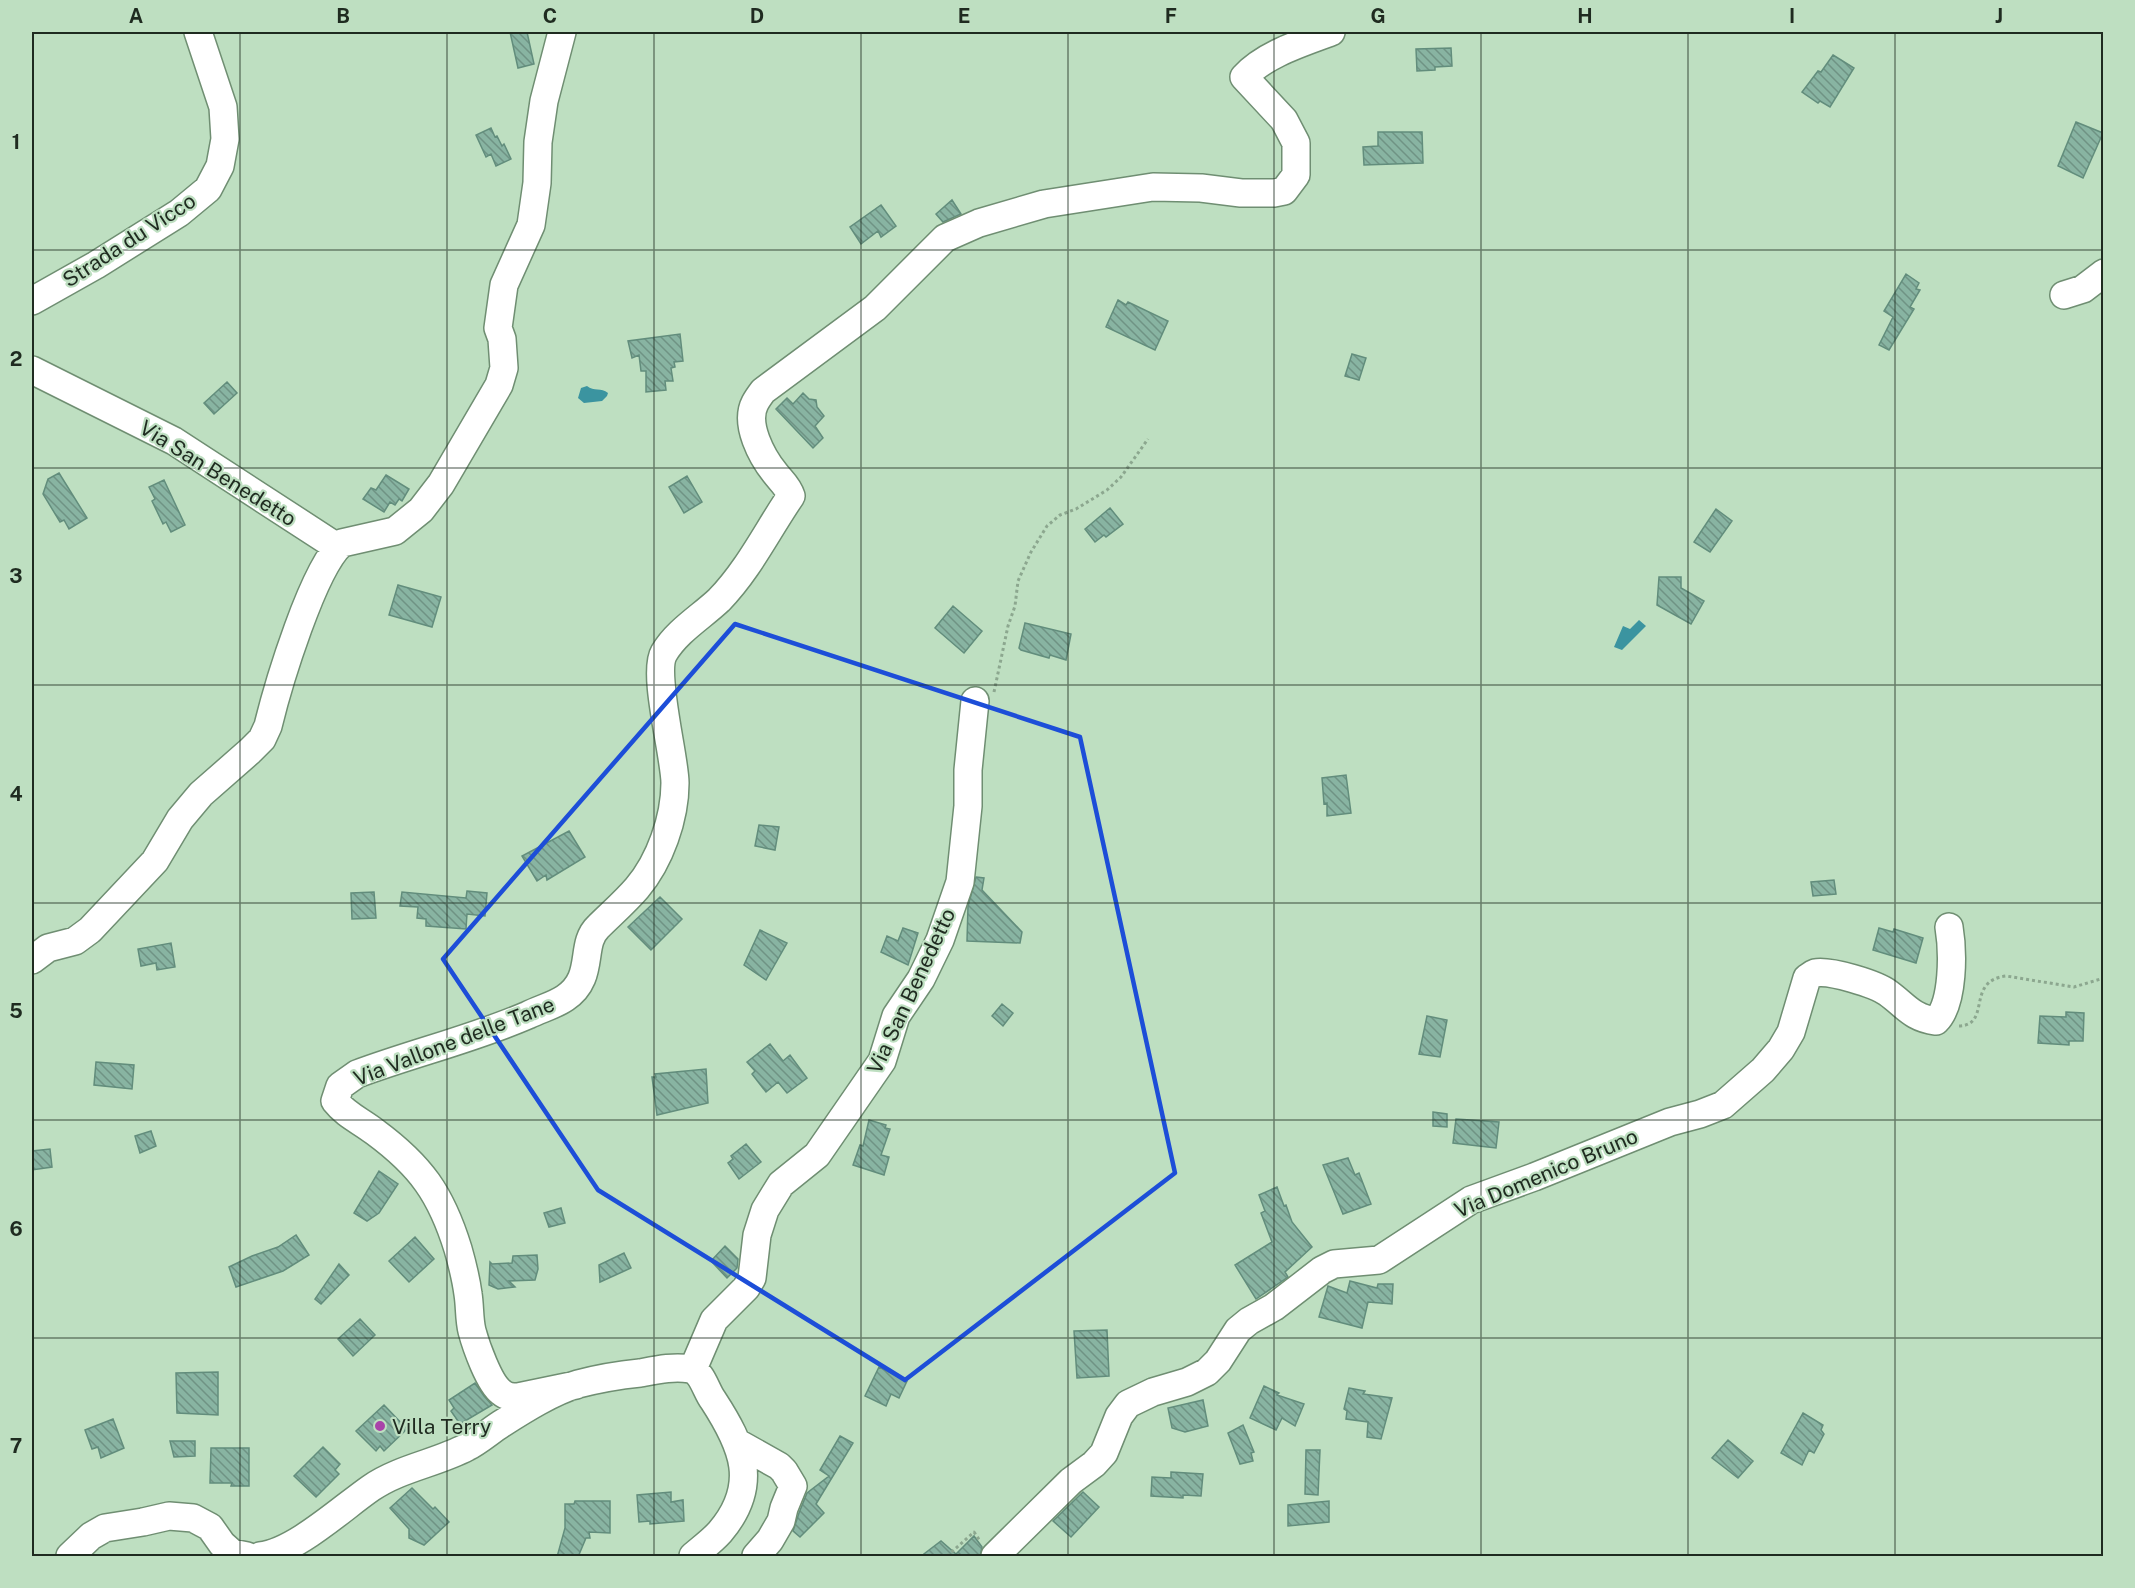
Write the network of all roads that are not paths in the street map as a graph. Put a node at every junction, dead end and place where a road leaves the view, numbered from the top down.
1 (198, 32) edge
2 (562, 32) edge
3 (1330, 32) edge
4 (2103, 273) edge
5 (2064, 295) dead end
6 (32, 301) edge
7 (32, 370) edge
8 (337, 547) junction
9 (983, 700) road end
10 (1949, 927) dead end
11 (32, 960) edge
12 (693, 1369) junction
13 (576, 1384) junction
14 (738, 1443) junction
15 (70, 1557) edge
16 (246, 1557) edge
17 (260, 1557) edge
18 (693, 1557) edge
19 (756, 1557) edge
20 (995, 1557) edge

1 - 6 street, Strada du Vicco
2 - 8 street
3 - 13 street, Via Vallone delle Tane
4 - 5 street
7 - 8 street, Via San Benedetto
8 - 11 street
9 - 12 street, Via San Benedetto
10 - 20 street, Via Domenico Bruno
12 - 13 street
12 - 14 street
13 - 17 street
14 - 18 street
14 - 19 street
15 - 16 street

